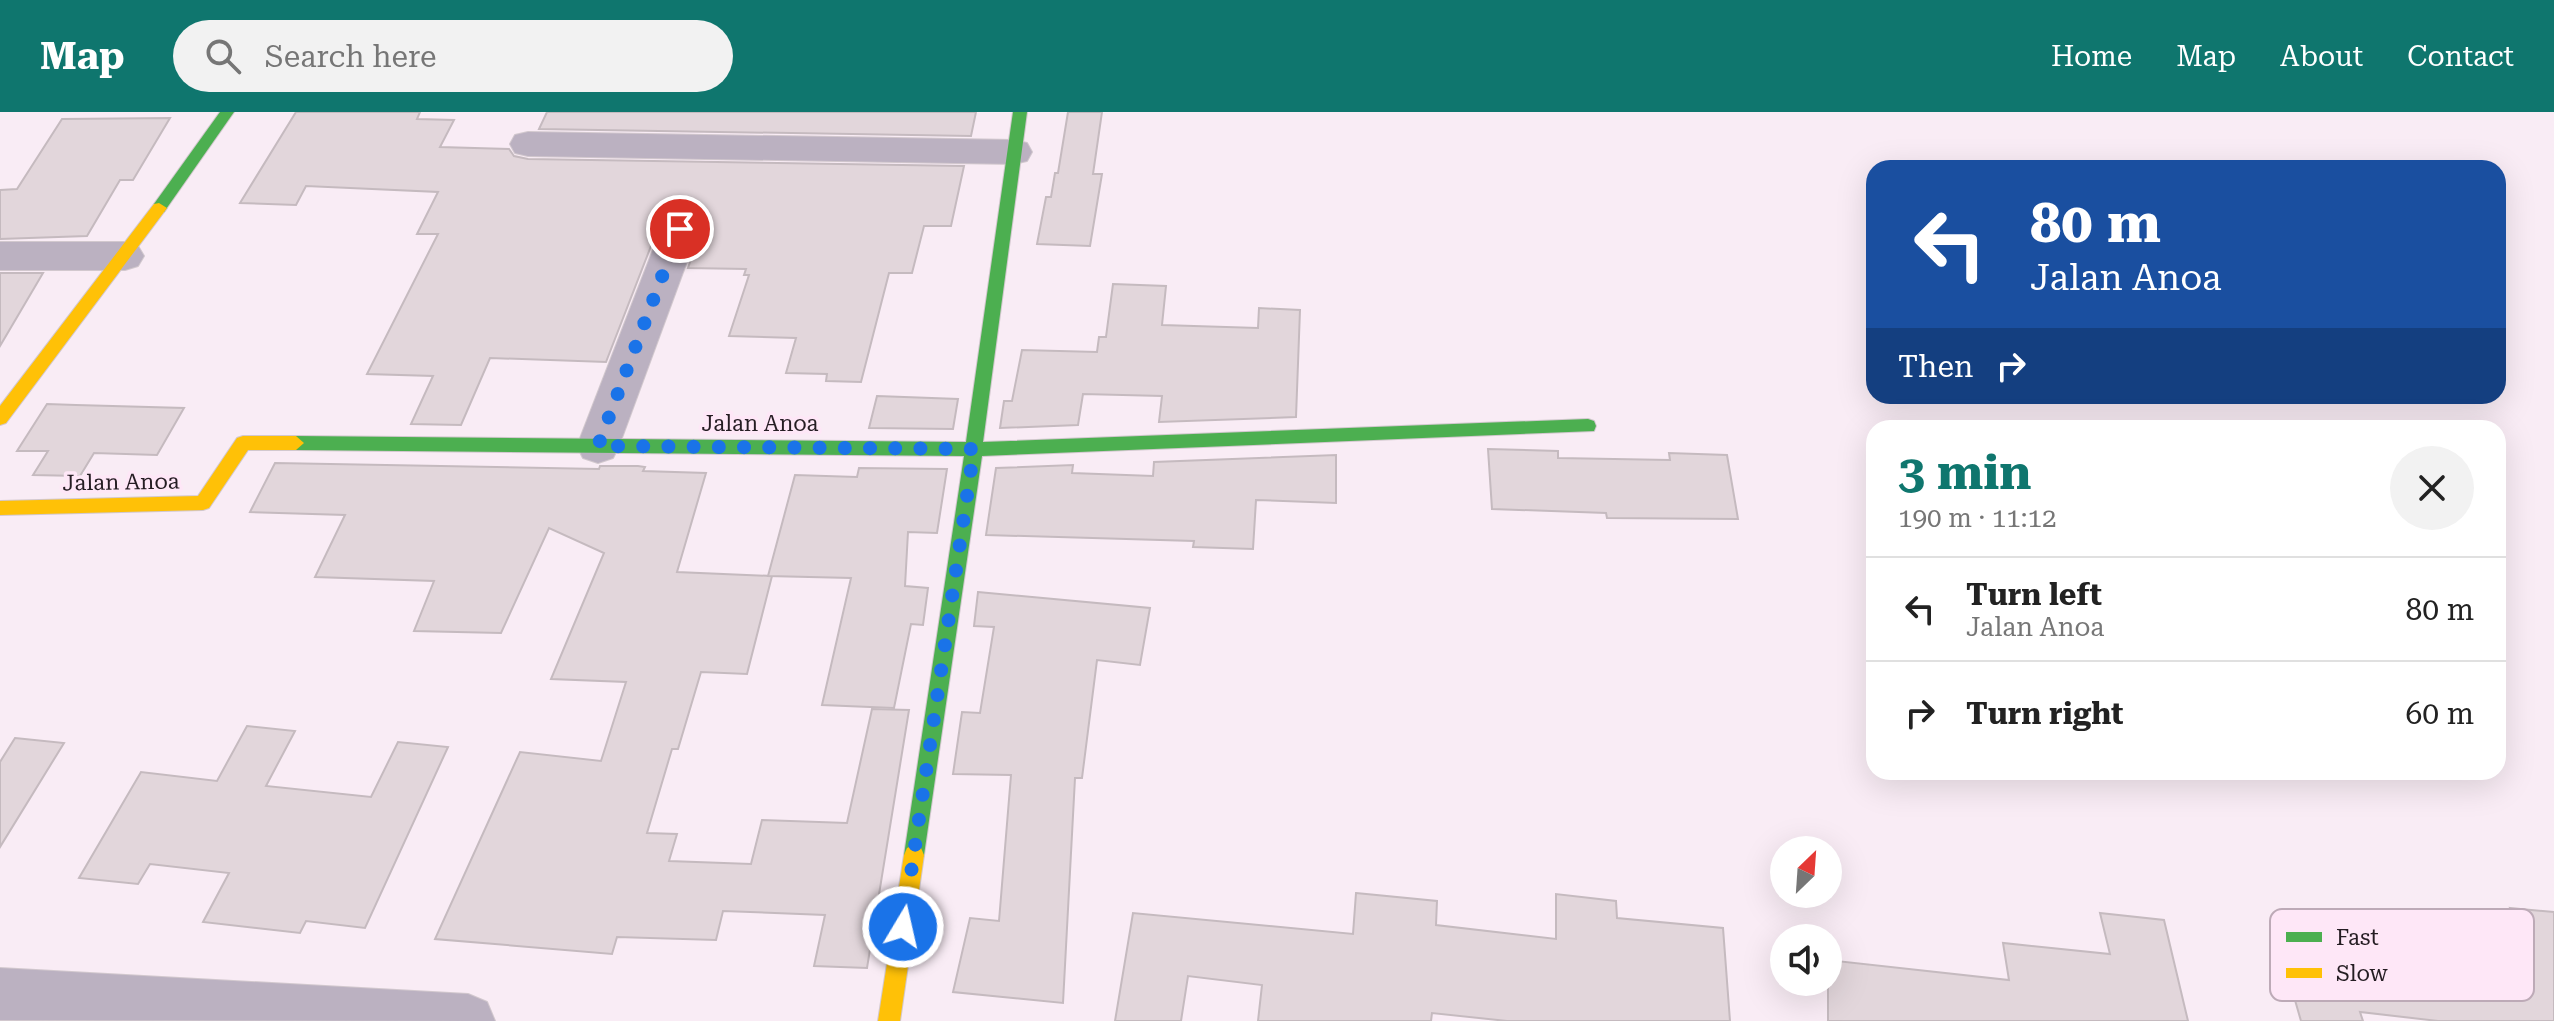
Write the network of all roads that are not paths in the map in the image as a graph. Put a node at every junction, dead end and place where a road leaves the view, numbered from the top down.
1 (227, 112) edge
2 (1020, 112) edge
3 (528, 144) dead end
4 (1014, 152) junction
5 (680, 229) dead end
6 (0, 256) edge
7 (125, 256) junction
8 (0, 418) edge
9 (1588, 426) dead end
10 (598, 446) junction
11 (974, 449) junction
12 (0, 508) edge
13 (0, 994) edge
14 (468, 1021) edge
15 (889, 1021) edge

1 - 7 street
2 - 4 street
3 - 4 street
4 - 11 street
5 - 10 street
6 - 7 street
7 - 8 street
9 - 11 street, Jalan Anoa
10 - 11 street, Jalan Anoa
10 - 12 street, Jalan Anoa
11 - 15 street
13 - 14 street

